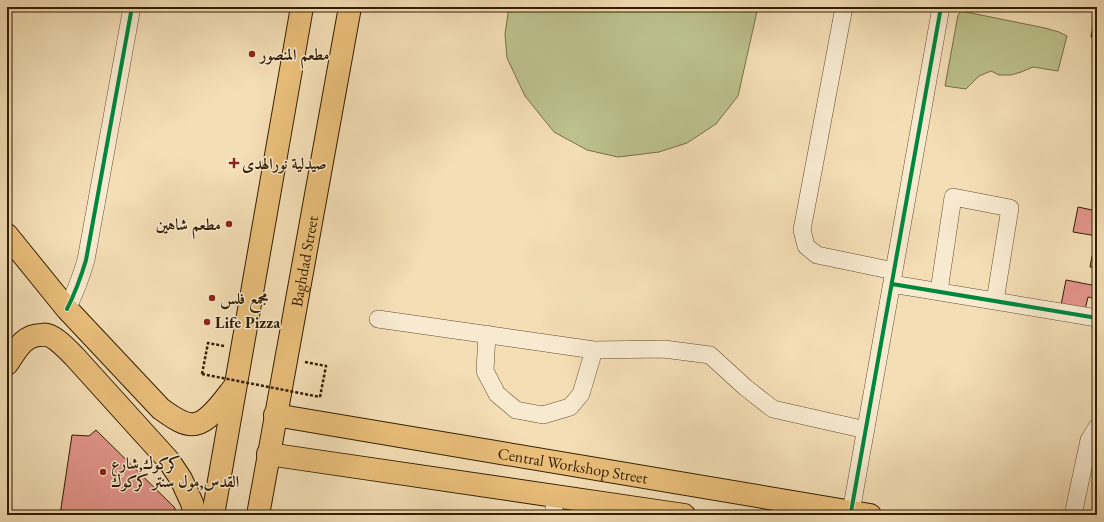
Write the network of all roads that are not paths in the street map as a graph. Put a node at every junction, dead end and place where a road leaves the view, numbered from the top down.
1 (132, 7) edge
2 (302, 7) edge
3 (350, 7) edge
4 (844, 7) edge
5 (941, 7) edge
6 (7, 235) edge
7 (893, 277) junction
8 (939, 291) junction
9 (995, 301) junction
10 (67, 309) junction
11 (1097, 318) edge
12 (378, 319) dead end
13 (487, 334) junction
14 (594, 350) junction
15 (7, 364) edge
16 (236, 383) junction
17 (275, 415) junction
18 (1097, 427) edge
19 (866, 430) junction
20 (268, 454) junction
21 (555, 505) edge
22 (674, 514) edge
23 (860, 514) edge
24 (195, 515) edge
25 (213, 515) edge
26 (258, 515) edge
27 (1073, 515) edge

1 - 10 street
2 - 16 main road
3 - 17 main road, Baghdad Street
4 - 7 street
5 - 7 street
6 - 10 main road
7 - 8 street
7 - 19 street
8 - 9 street
8 - 9 street
9 - 11 street
10 - 16 main road
12 - 13 street
13 - 14 street
13 - 14 street
14 - 19 street
15 - 24 main road
16 - 25 main road
17 - 20 main road, Baghdad Street
17 - 23 main road, Central Workshop Street
18 - 27 street
19 - 23 street
20 - 21 main road, Central Workshop Street
20 - 26 main road, Baghdad Street
21 - 22 main road, Central Workshop Street

